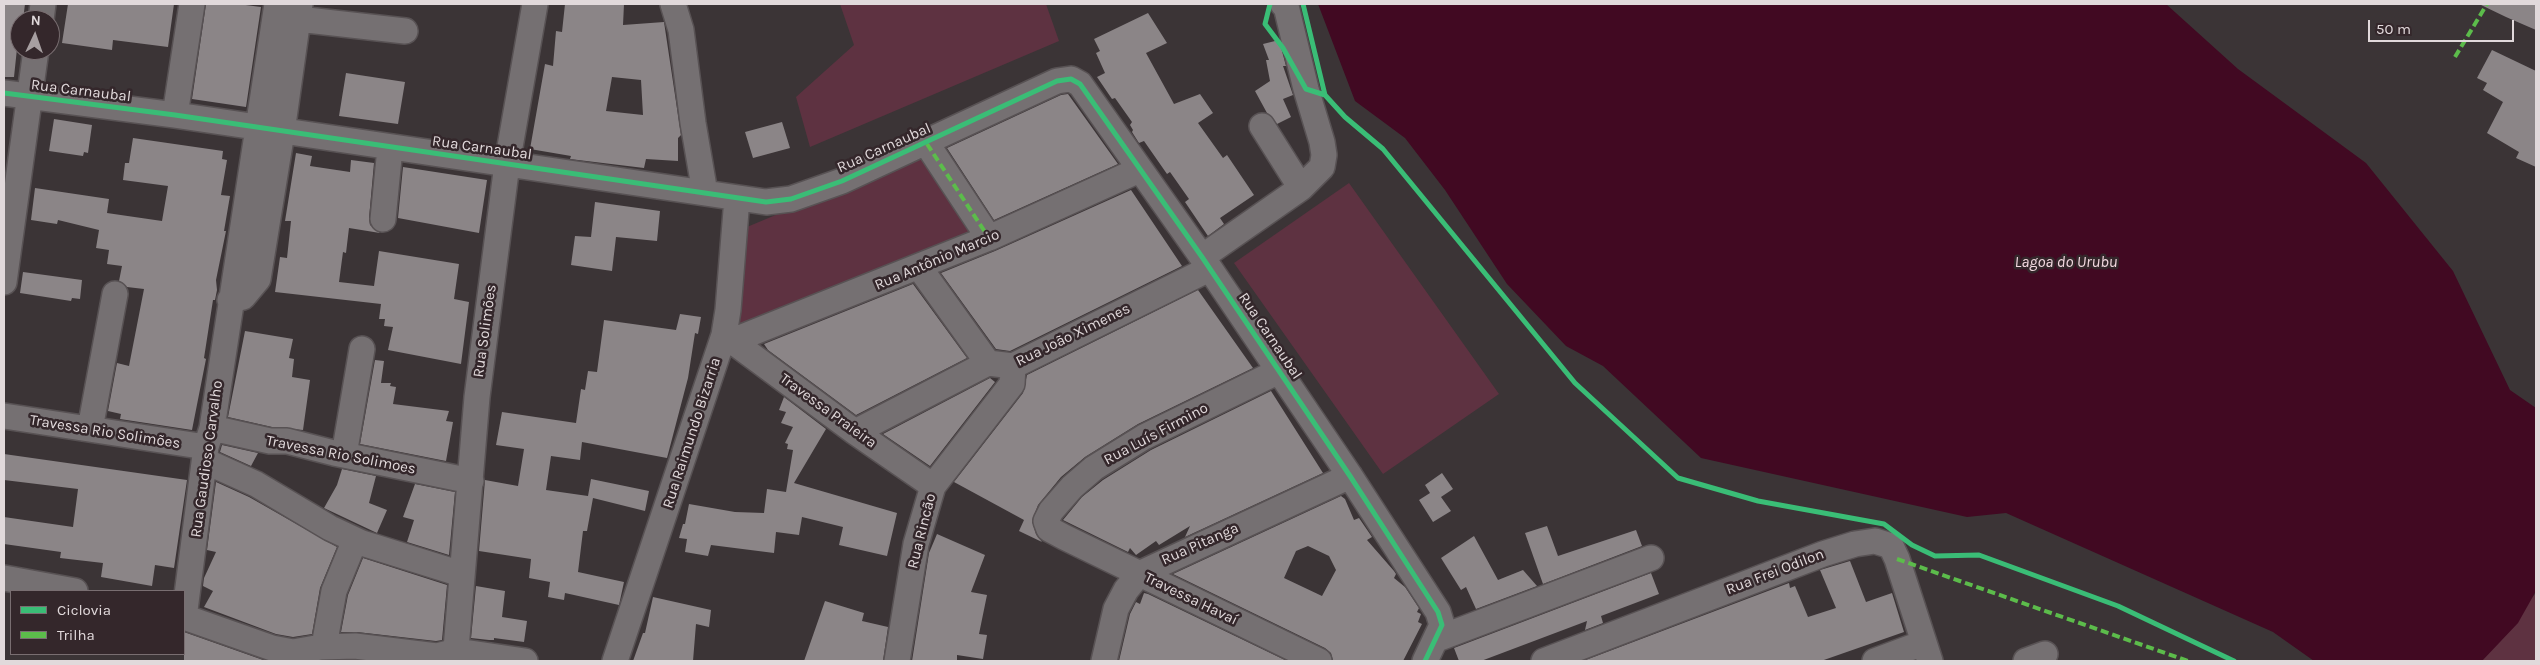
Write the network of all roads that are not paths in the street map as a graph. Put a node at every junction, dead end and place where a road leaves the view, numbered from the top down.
1 (192, 4) edge
2 (277, 4) edge
3 (535, 4) edge
4 (673, 4) edge
5 (1283, 4) edge
6 (299, 11) edge
7 (405, 31) dead end
8 (35, 60) edge
9 (4, 93) edge
10 (30, 97) junction
11 (175, 115) junction
12 (1262, 126) dead end
13 (258, 128) junction
14 (282, 132) junction
15 (927, 144) junction
16 (390, 148) junction
17 (508, 164) junction
18 (1139, 170) junction
19 (1301, 188) junction
20 (705, 193) junction
21 (736, 198) junction
22 (383, 219) dead end
23 (990, 238) junction
24 (1205, 263) junction
25 (920, 267) junction
26 (4, 282) edge
27 (115, 294) dead end
28 (230, 300) junction
29 (728, 338) junction
30 (362, 349) dead end
31 (988, 363) junction
32 (1014, 366) junction
33 (1279, 371) junction
34 (4, 416) edge
35 (90, 429) junction
36 (855, 432) junction
37 (208, 445) junction
38 (344, 455) junction
39 (1350, 476) junction
40 (471, 481) junction
41 (933, 486) junction
42 (1064, 537) joint
43 (355, 540) junction
44 (1651, 558) dead end
45 (462, 574) junction
46 (1138, 574) junction
47 (4, 578) edge
48 (70, 590) edge
49 (185, 611) edge
50 (185, 618) edge
51 (1437, 638) junction
52 (324, 646) junction
53 (1926, 652) edge
54 (1287, 654) edge
55 (456, 656) edge
56 (298, 657) edge
57 (1560, 658) edge
58 (525, 661) edge
59 (615, 661) edge
60 (897, 661) edge
61 (1104, 661) edge
62 (1319, 661) edge
63 (1425, 661) edge
64 (1875, 661) edge

1 - 11 street
2 - 13 street, Rua Gaudioso Carvalho
3 - 17 street, Rua Solimões
4 - 20 street
5 - 19 street, Rua João Ximenes
6 - 7 street
6 - 14 street
8 - 10 street
9 - 10 street, Rua Carnaubal
10 - 11 street, Rua Carnaubal
10 - 26 street
11 - 13 street, Rua Carnaubal
12 - 19 street
13 - 14 street, Rua Carnaubal
13 - 28 street, Rua Gaudioso Carvalho
14 - 16 street, Rua Carnaubal
14 - 28 street
15 - 18 street, Rua Carnaubal
15 - 21 street, Rua Carnaubal
15 - 23 street
16 - 17 street, Rua Carnaubal
16 - 22 street
17 - 20 street, Rua Carnaubal
17 - 40 street, Rua Solimões
18 - 23 street, Rua Antônio Marcio
18 - 24 street, Rua Carnaubal
19 - 24 street, Rua João Ximenes
20 - 21 street, Rua Carnaubal
21 - 29 street, Rua Raimundo Bizarria
23 - 25 street, Rua Antônio Marcio
24 - 32 street, Rua João Ximenes
24 - 33 street, Rua Carnaubal
25 - 29 street, Rua Antônio Marcio
25 - 31 street
27 - 35 street
28 - 37 street, Rua Gaudioso Carvalho
29 - 36 street, Travessa Praieira
29 - 59 street, Rua Raimundo Bizarria
30 - 38 street
31 - 32 street, Rua João Ximenes
31 - 36 street
32 - 41 street, Rua Rincão
33 - 39 street, Rua Carnaubal
33 - 42 street, Rua Luís Firmino
34 - 35 street, Travessa Rio Solimões
35 - 37 street, Travessa Rio Solimões
36 - 41 street, Travessa Praieira
37 - 38 street, Travessa Rio Solimoes
37 - 43 street
37 - 49 street, Rua Gaudioso Carvalho
38 - 40 street, Travessa Rio Solimoes
39 - 46 street, Rua Pitanga
39 - 51 street, Rua Carnaubal
40 - 45 street, Rua Solimões
41 - 60 street, Rua Rincão
42 - 46 street, Travessa Havaí
43 - 45 street
43 - 52 street
44 - 51 street
45 - 55 street, Rua Solimões
46 - 54 street, Travessa Havaí
46 - 61 street, Rua Pitanga
47 - 48 street
50 - 56 street
51 - 63 street, Rua Carnaubal
52 - 55 street
52 - 56 street
53 - 57 street, Rua Frei Odilon
53 - 64 street, Rua Frei Odilon
54 - 62 street, Travessa Havaí
55 - 58 street

